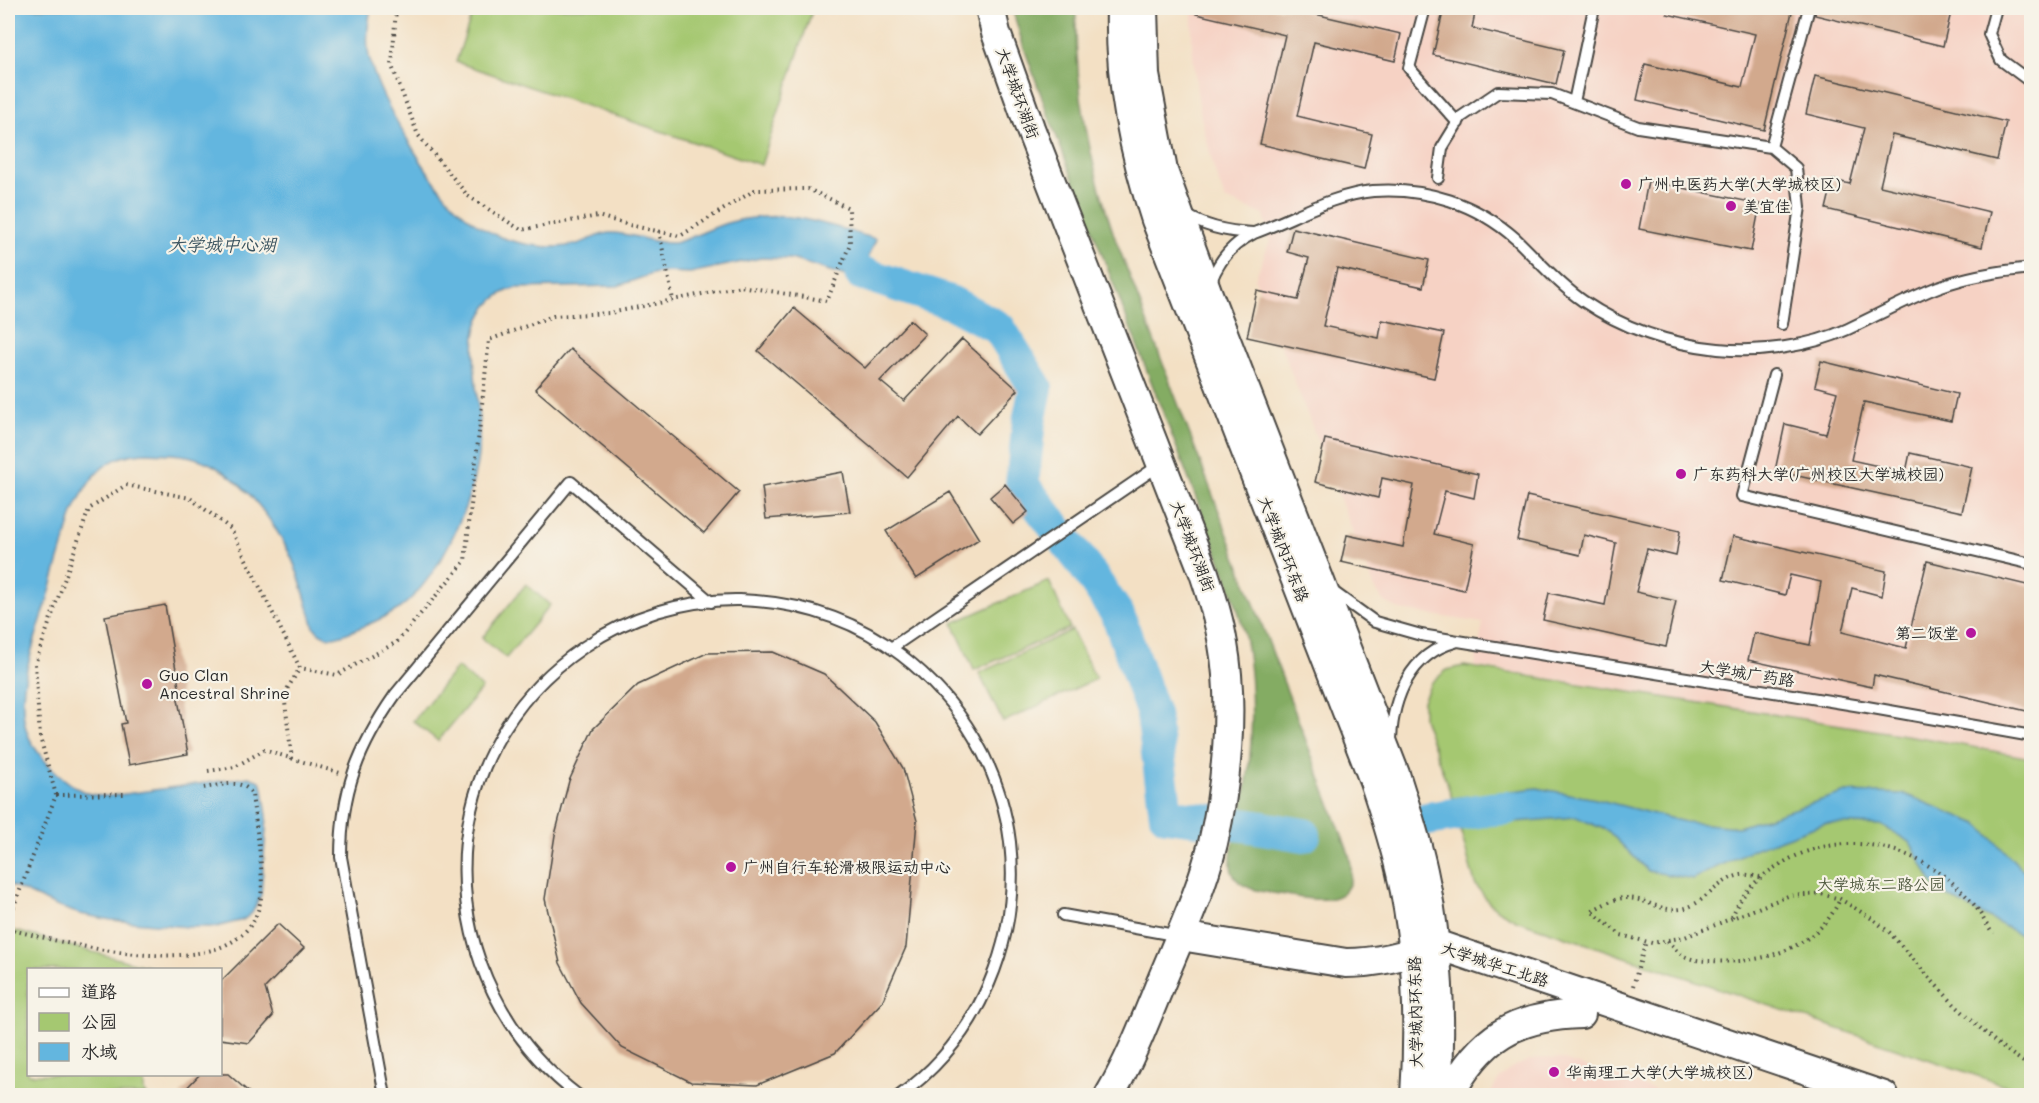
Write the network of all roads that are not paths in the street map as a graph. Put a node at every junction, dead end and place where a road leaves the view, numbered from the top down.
1 (990, 8) edge
2 (1121, 8) edge
3 (1143, 8) edge
4 (1425, 8) edge
5 (1594, 8) edge
6 (1809, 8) edge
7 (1996, 8) edge
8 (2031, 83) edge
9 (1574, 102) junction
10 (1458, 123) junction
11 (1772, 147) junction
12 (1438, 178) dead end
13 (1174, 204) junction
14 (1254, 233) junction
15 (2031, 268) edge
16 (1208, 294) junction
17 (1782, 324) dead end
18 (1774, 375) dead end
19 (1162, 464) junction
20 (2031, 564) edge
21 (1318, 575) junction
22 (711, 602) junction
23 (1458, 641) junction
24 (891, 648) junction
25 (2031, 736) edge
26 (1391, 764) junction
27 (1063, 915) dead end
28 (1181, 936) junction
29 (1429, 954) junction
30 (1581, 1014) junction
31 (385, 1095) edge
32 (579, 1095) edge
33 (899, 1095) edge
34 (1109, 1095) edge
35 (1415, 1095) edge
36 (1437, 1095) edge
37 (1449, 1095) edge
38 (1822, 1095) edge
39 (1884, 1095) edge

1 - 19 main road, 大学城环湖街
2 - 29 main road, 大学城内环东路
3 - 13 main road, 大学城内环东路
4 - 10 lane
5 - 9 lane
6 - 11 lane
7 - 8 lane
9 - 10 lane
9 - 11 lane
10 - 12 lane
11 - 17 lane
13 - 14 lane
13 - 16 main road, 大学城内环东路
14 - 15 lane
14 - 16 lane
16 - 21 main road, 大学城内环东路
18 - 20 lane
19 - 24 lane
19 - 28 main road, 大学城环湖街
21 - 23 lane, 大学城广药路
21 - 26 main road, 大学城内环东路
22 - 24 lane
22 - 31 lane
22 - 32 lane
23 - 25 lane, 大学城广药路
23 - 26 lane
24 - 33 lane
26 - 29 main road, 大学城内环东路
27 - 28 lane
28 - 29 main road
28 - 34 main road, 大学城环湖街
29 - 30 main road, 大学城华工北路
29 - 35 main road, 大学城内环东路
29 - 36 main road, 大学城内环东路
29 - 39 main road, 大学城华工北路
30 - 37 main road
30 - 38 main road, 大学城华工北路

